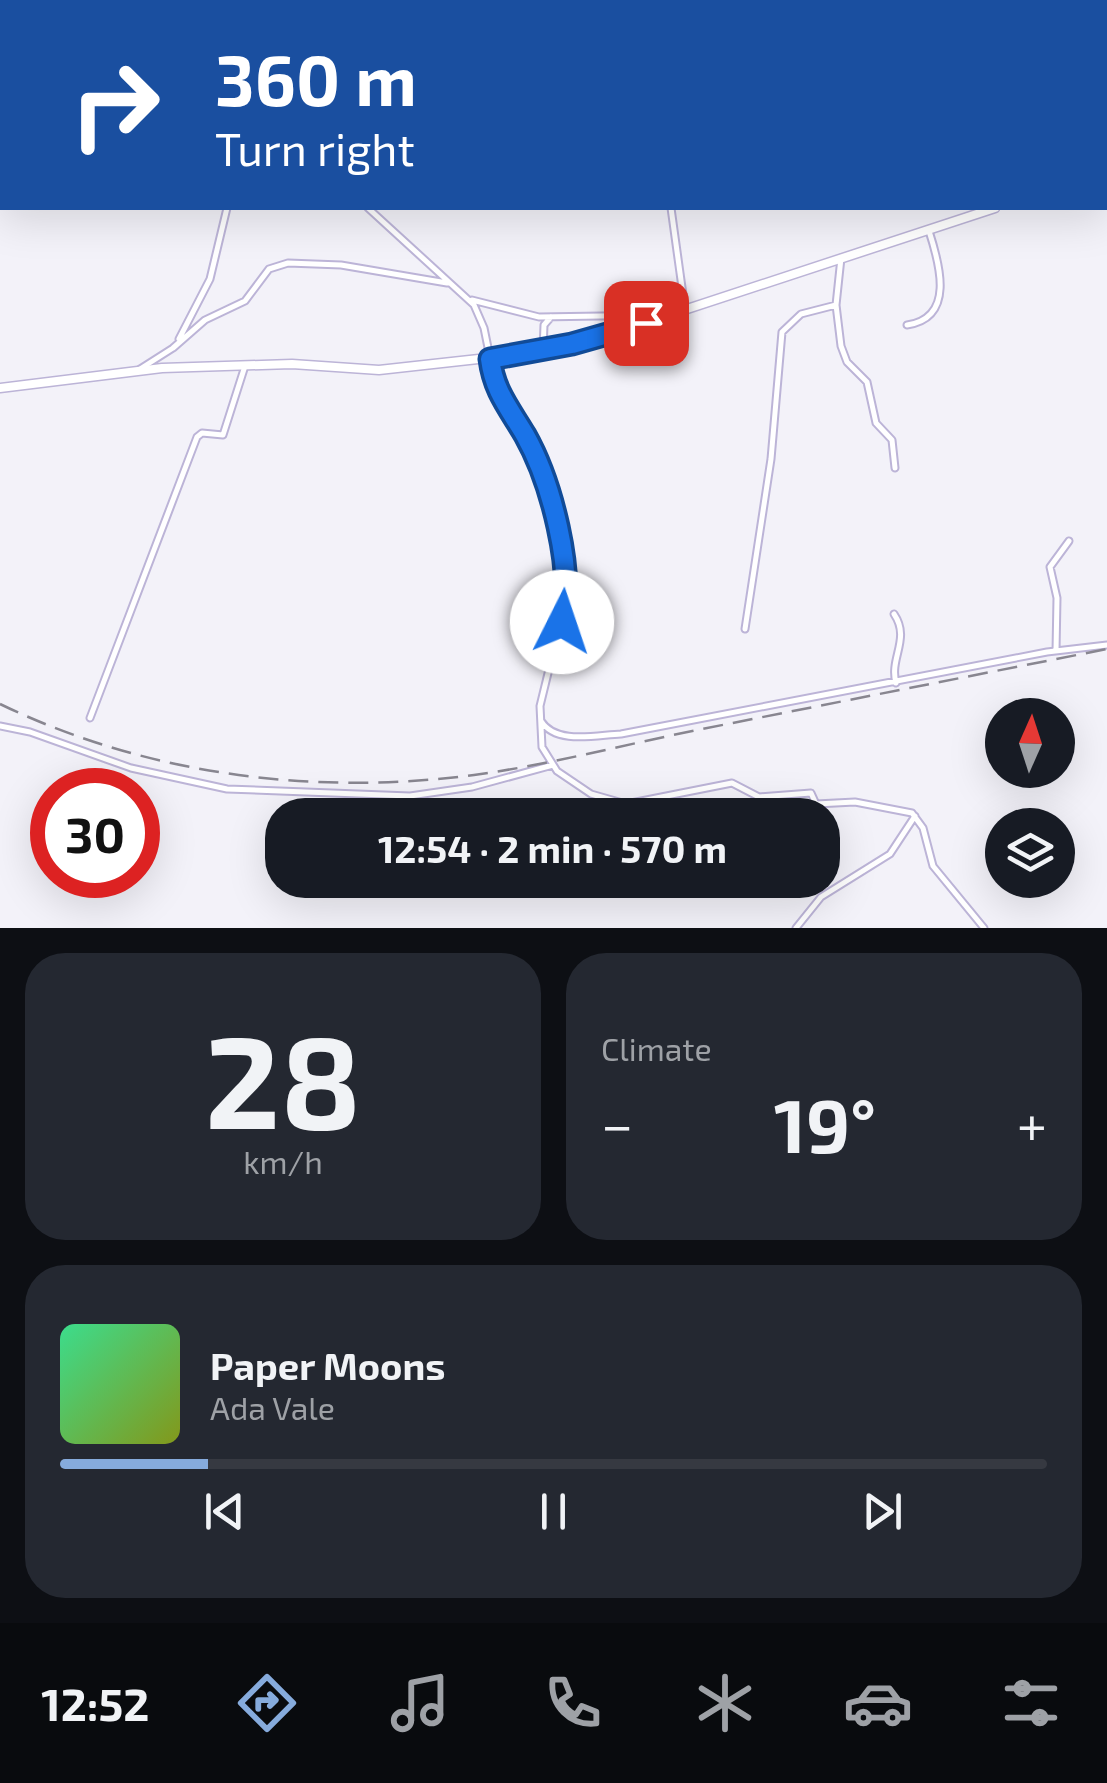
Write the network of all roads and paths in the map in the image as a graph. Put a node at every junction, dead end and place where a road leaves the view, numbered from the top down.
1 (227, 210) edge
2 (370, 210) edge
3 (671, 210) edge
4 (987, 210) edge
5 (928, 228) junction
6 (841, 258) junction
7 (451, 283) junction
8 (468, 299) junction
9 (836, 305) junction
10 (684, 309) junction
11 (666, 316) junction
12 (551, 317) junction
13 (906, 325) dead end
14 (173, 348) junction
15 (543, 350) junction
16 (490, 359) junction
17 (245, 366) junction
18 (138, 370) junction
19 (0, 388) edge
20 (895, 468) dead end
21 (1069, 541) dead end
22 (894, 614) dead end
23 (745, 629) dead end
24 (1107, 645) edge
25 (1056, 651) junction
26 (896, 683) junction
27 (90, 718) dead end
28 (539, 718) junction
29 (0, 726) edge
30 (552, 765) junction
31 (916, 816) junction
32 (796, 928) edge
33 (984, 928) edge

1 - 14 street
2 - 7 street
3 - 10 street
4 - 5 street
5 - 6 street
5 - 13 street
6 - 9 street
6 - 10 street
7 - 8 street
7 - 14 street
8 - 12 street
8 - 16 street
9 - 20 street
9 - 23 street
10 - 11 street
11 - 12 street
11 - 15 street
12 - 15 street
14 - 18 street
15 - 16 street
16 - 17 street
16 - 28 street
17 - 18 street
17 - 27 street
18 - 19 street
21 - 25 street
22 - 26 street
24 - 25 street
25 - 26 street
26 - 28 street
28 - 30 street
29 - 30 street
30 - 31 street
31 - 32 street
31 - 33 street

